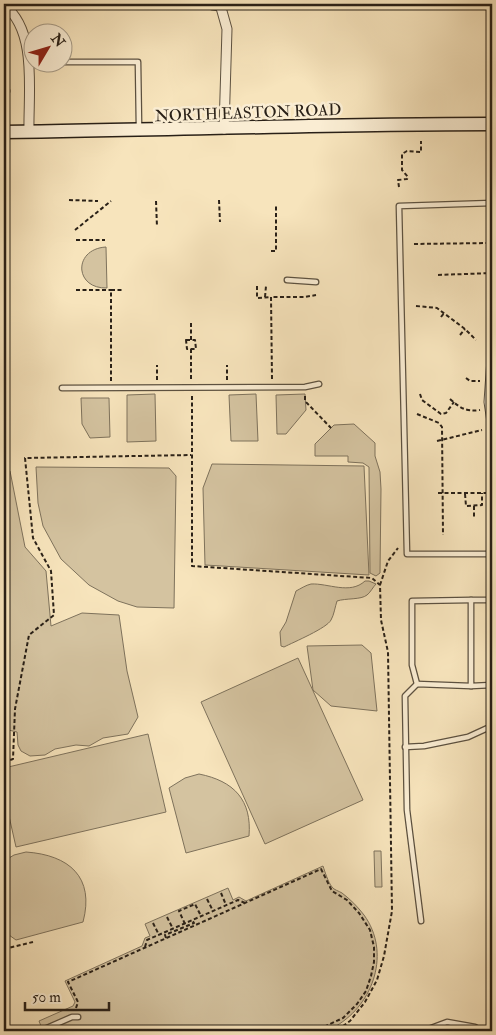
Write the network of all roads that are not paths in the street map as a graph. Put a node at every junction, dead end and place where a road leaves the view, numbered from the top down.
1 (204, 4) edge
2 (4, 5) edge
3 (221, 6) edge
4 (22, 30) edge
5 (72, 62) edge
6 (30, 72) edge
7 (492, 124) edge
8 (224, 129) junction
9 (139, 131) junction
10 (4, 132) edge
11 (29, 132) junction
12 (492, 203) edge
13 (287, 280) dead end
14 (316, 282) dead end
15 (492, 359) edge
16 (319, 384) dead end
17 (62, 388) dead end
18 (492, 422) edge
19 (492, 552) edge
20 (472, 600) junction
21 (492, 600) edge
22 (417, 684) junction
23 (492, 685) edge
24 (470, 686) junction
25 (492, 726) edge
26 (405, 747) junction
27 (421, 921) dead end
28 (78, 1017) dead end
29 (40, 1031) edge
30 (426, 1031) edge
31 (481, 1031) edge

1 - 3 lane
2 - 4 street
3 - 8 street
5 - 9 lane
6 - 11 street
7 - 8 main road, NORTH EASTON ROAD
8 - 9 main road, NORTH EASTON ROAD
9 - 11 main road, NORTH EASTON ROAD
10 - 11 main road, NORTH EASTON ROAD
12 - 19 lane
13 - 14 lane
15 - 18 street
16 - 17 lane
20 - 21 lane
20 - 22 lane
20 - 24 lane
22 - 24 lane
22 - 26 lane
23 - 24 lane
25 - 26 lane
26 - 27 lane
28 - 29 lane
30 - 31 lane

